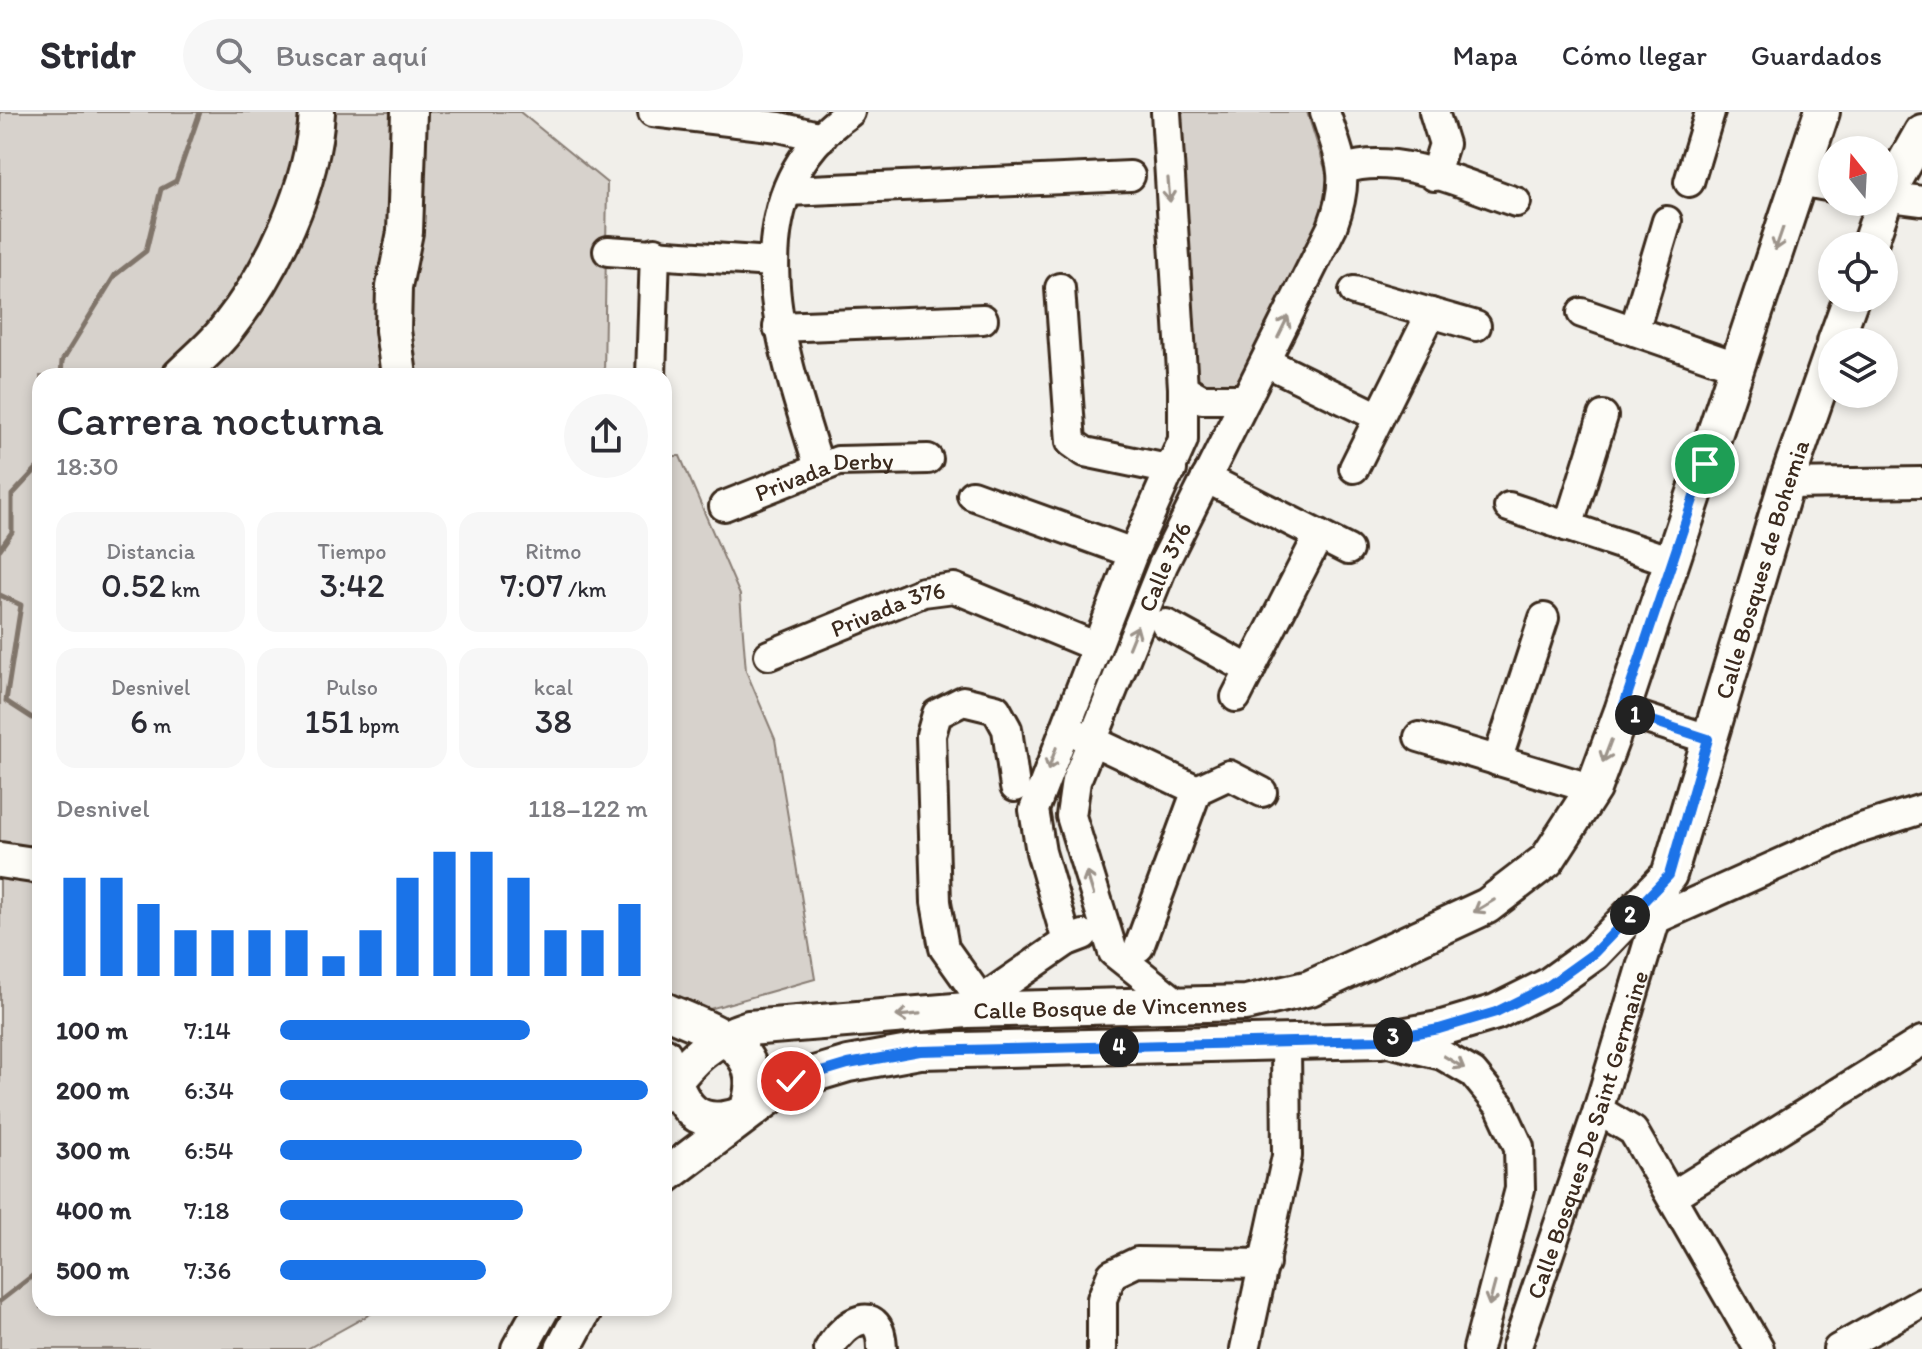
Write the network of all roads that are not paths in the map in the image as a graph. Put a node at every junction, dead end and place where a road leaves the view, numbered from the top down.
1 (317, 112) edge
2 (409, 112) edge
3 (653, 112) edge
4 (850, 112) edge
5 (1166, 112) edge
6 (1325, 112) edge
7 (1434, 112) edge
8 (1710, 112) edge
9 (1822, 112) edge
10 (1922, 132) edge
11 (822, 137) junction
12 (1344, 169) junction
13 (1898, 174) edge
14 (1130, 176) dead end
15 (1434, 176) junction
16 (1689, 182) dead end
17 (1816, 184) edge
18 (788, 191) junction
19 (1898, 198) edge
20 (1922, 201) edge
21 (1516, 202) dead end
22 (1667, 221) dead end
23 (608, 251) dead end
24 (655, 252) junction
25 (772, 262) junction
26 (1060, 288) dead end
27 (1354, 291) dead end
28 (1431, 313) junction
29 (1582, 313) dead end
30 (983, 319) dead end
31 (1476, 326) dead end
32 (778, 327) junction
33 (1634, 331) junction
34 (1266, 362) junction
35 (1736, 366) junction
36 (188, 368) edge
37 (398, 368) edge
38 (651, 368) edge
39 (1183, 388) junction
40 (1818, 392) edge
41 (1246, 399) junction
42 (1603, 416) dead end
43 (1379, 417) junction
44 (928, 459) dead end
45 (819, 467) junction
46 (1354, 468) dead end
47 (1172, 470) junction
48 (1206, 478) junction
49 (1922, 482) edge
50 (1786, 484) junction
51 (972, 495) dead end
52 (724, 506) dead end
53 (1509, 507) dead end
54 (1568, 527) junction
55 (1319, 535) junction
56 (1348, 550) dead end
57 (1133, 553) junction
58 (1674, 562) junction
59 (1544, 618) dead end
60 (1166, 624) dead end
61 (1097, 647) junction
62 (769, 655) dead end
63 (1250, 670) junction
64 (1236, 697) dead end
65 (1622, 711) junction
66 (1064, 727) junction
67 (1419, 737) dead end
68 (1708, 739) junction
69 (1091, 740) junction
70 (1497, 761) junction
71 (1015, 787) dead end
72 (1593, 789) junction
73 (1197, 790) junction
74 (1262, 792) dead end
75 (1922, 809) edge
76 (0, 860) edge
77 (32, 865) edge
78 (1669, 875) junction
79 (1656, 919) junction
80 (1104, 927) junction
81 (1067, 941) junction
82 (1139, 947) dead end
83 (974, 1005) junction
84 (1182, 1007) junction
85 (672, 1014) edge
86 (722, 1036) junction
87 (1380, 1040) junction
88 (1922, 1041) edge
89 (1286, 1043) junction
90 (672, 1073) edge
91 (672, 1086) edge
92 (1598, 1110) junction
93 (746, 1113) junction
94 (672, 1171) edge
95 (1672, 1196) junction
96 (1265, 1264) junction
97 (1922, 1302) edge
98 (538, 1316) edge
99 (581, 1316) edge
100 (519, 1349) edge
101 (563, 1349) edge
102 (829, 1349) edge
103 (882, 1349) edge
104 (1102, 1349) edge
105 (1245, 1349) edge
106 (1478, 1349) edge
107 (1516, 1349) edge
108 (1759, 1349) edge
109 (1838, 1349) edge

1 - 36 main road
2 - 37 main road
3 - 11 street
4 - 11 street
5 -> 39 street, Calle 376
6 - 12 street, Calle 376
7 - 15 street
8 - 16 street
9 - 17 main road, Calle Bosque de Vincennes
10 - 13 main road
11 - 18 street
12 - 15 street
34 -> 12 street, Calle 376
14 - 18 street
15 - 21 street
17 -> 35 main road, Calle Bosque de Vincennes
18 - 25 street
19 - 20 street
22 - 33 street
23 - 24 street
24 - 25 street
24 - 38 street
25 - 32 street
26 - 47 street
27 - 28 street
28 - 31 street
28 - 43 street
29 - 33 street
30 - 32 street
32 - 45 street
33 - 35 street
34 - 41 street, Calle 376
34 - 43 street
35 - 58 main road, Calle Bosque de Vincennes
39 - 41 street
39 - 47 street, Calle 376
40 - 50 main road, Calle Bosques de Bohemia
41 - 48 street, Calle 376
42 - 54 street
43 - 46 street
44 - 45 street, Privada Derby
45 - 52 street, Privada Derby
47 - 57 street, Calle 376
48 - 55 street
69 -> 48 street, Calle 376
49 - 50 street
50 - 68 main road, Calle Bosques de Bohemia
51 - 57 street
53 - 54 street
54 - 58 street
55 - 56 street
55 - 63 street
57 - 61 street, Calle 376
58 - 65 main road, Calle Bosque de Vincennes
59 - 70 street
60 - 63 street
61 - 62 street, Privada 376
61 - 66 street, Calle 376
63 - 64 street
65 - 68 street
65 -> 72 main road, Calle Bosque de Vincennes
66 - 69 street
66 -> 81 street, Calle 376
67 - 70 street
68 - 78 main road, Calle Bosques de Bohemia
69 - 73 street
80 -> 69 street, Calle 376
70 - 72 street
71 - 83 street
72 -> 84 main road, Calle Bosque de Vincennes
73 - 74 street
73 - 82 street
75 - 79 street
76 - 77 main road
78 - 79 street, Calle Bosques De Saint Germaine
78 - 87 main road, Calle Bosques de Bohemia
79 - 92 street, Calle Bosques De Saint Germaine
80 - 81 street
80 - 84 street, Calle 376
81 - 83 street
83 - 84 main road, Calle Bosque de Vincennes
83 -> 86 main road, Calle Bosque de Vincennes
85 - 86 main road
86 - 90 main road, Calle Bosque de Vincennes
86 - 93 main road
87 - 89 main road, Calle Bosque de Vincennes
87 -> 106 street, Calle Bosques De Saint Germaine
88 - 95 street
89 - 93 main road, Calle Bosque de Vincennes
89 - 96 street
91 - 93 main road
92 - 95 street
92 - 107 street, Calle Bosques De Saint Germaine
93 - 94 main road, Calle Bosque de Vincennes
95 - 108 street
96 - 104 street
96 - 105 street
97 - 109 street
98 - 100 main road
99 - 101 main road
102 - 103 street

